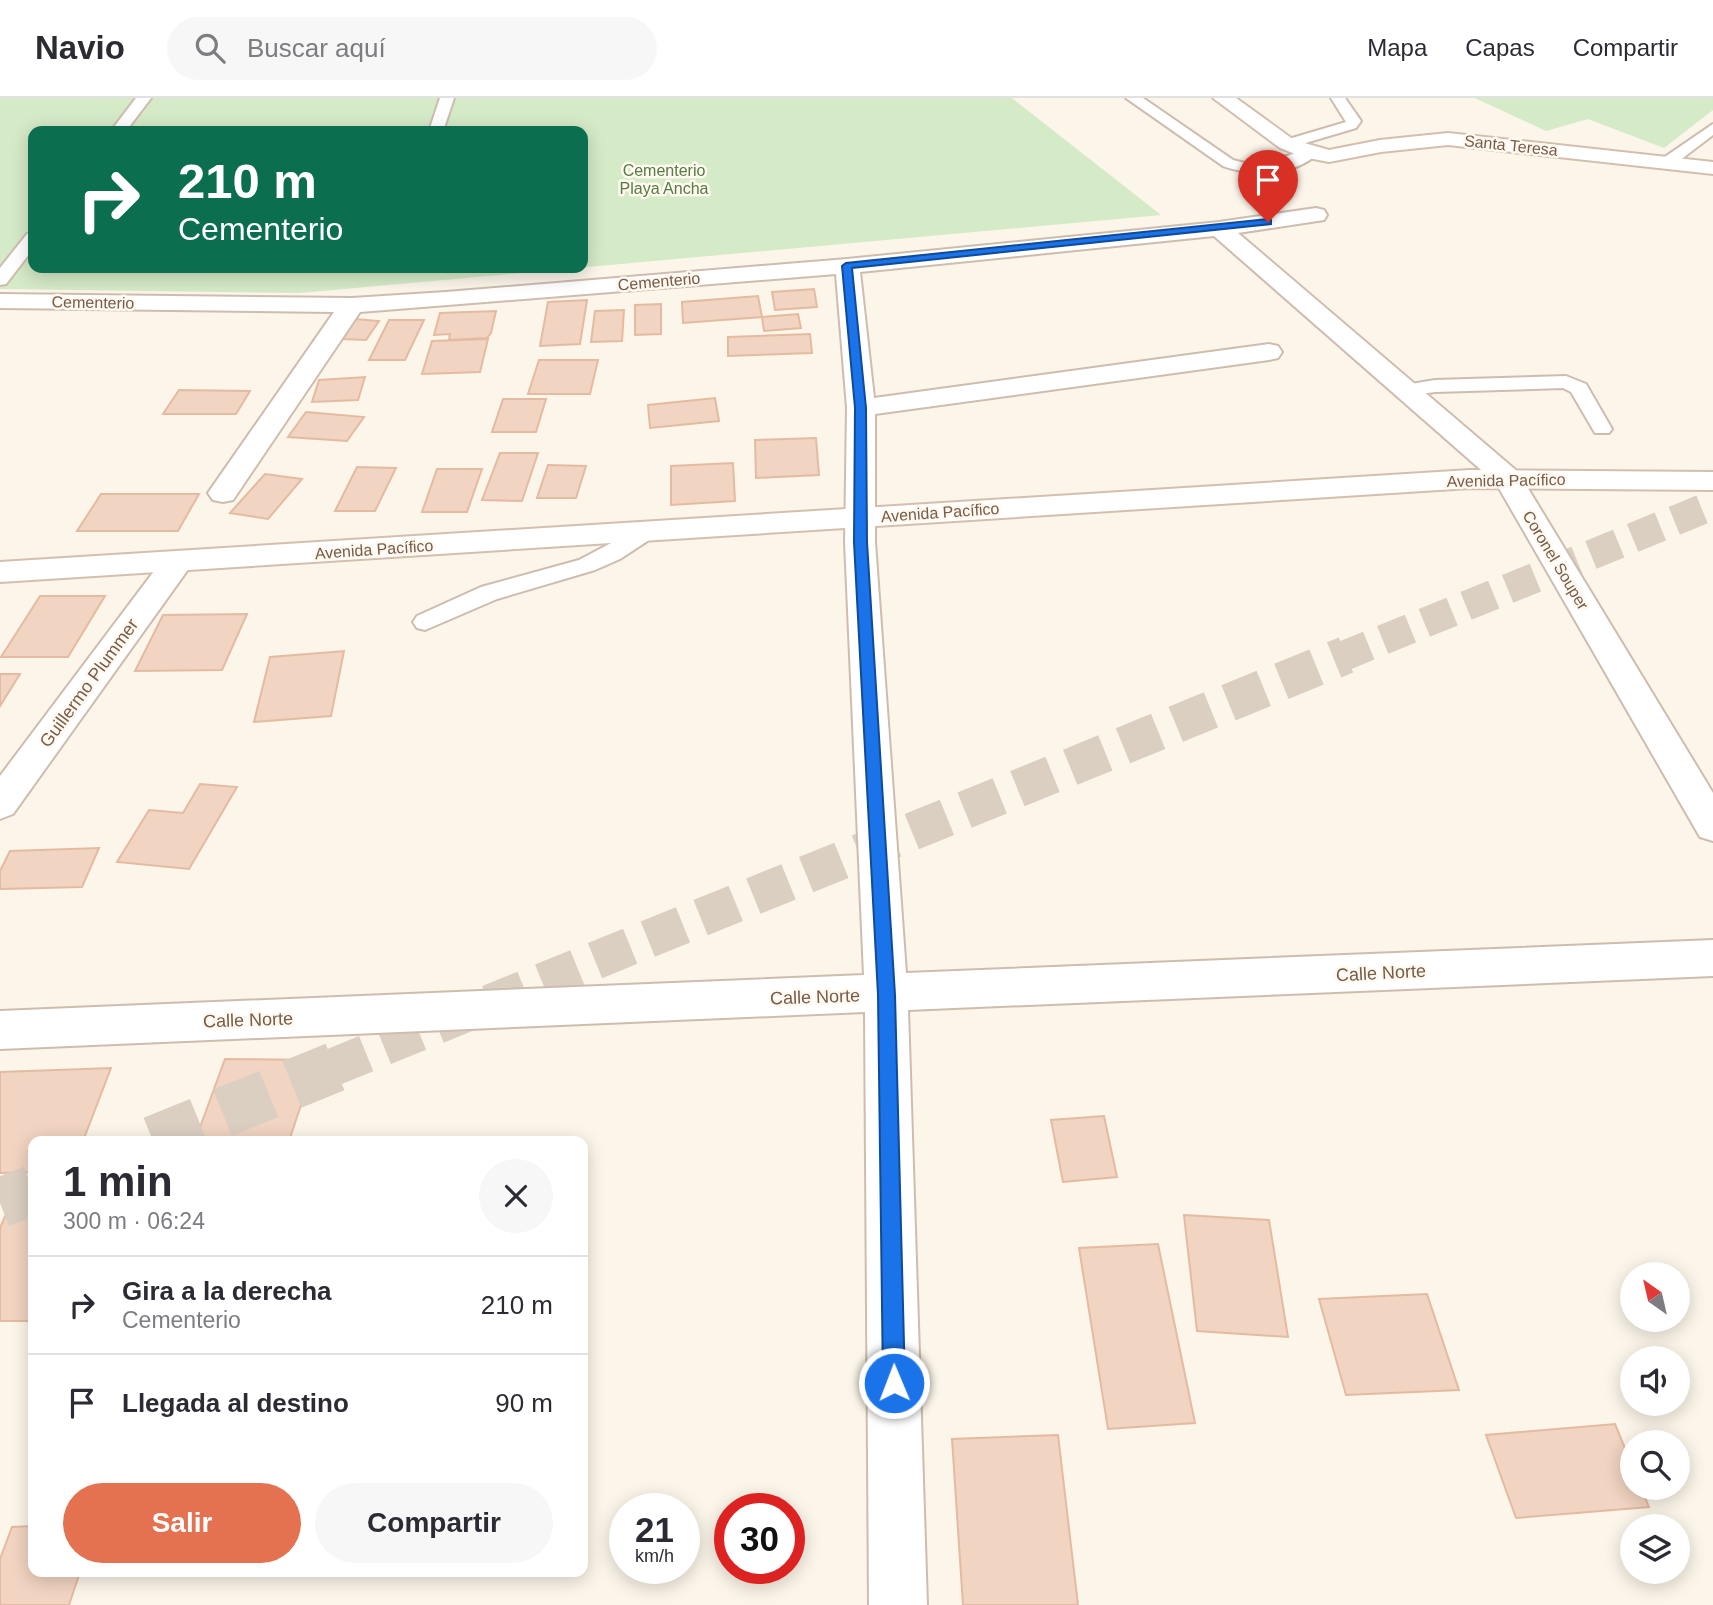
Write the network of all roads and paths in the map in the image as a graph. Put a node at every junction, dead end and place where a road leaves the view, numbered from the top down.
1 (144, 98) edge
2 (447, 98) edge
3 (1133, 98) edge
4 (1223, 98) edge
5 (1338, 98) edge
6 (122, 126) edge
7 (438, 126) edge
8 (1713, 128) edge
9 (1287, 144) junction
10 (1310, 153) junction
11 (1665, 164) junction
12 (1713, 168) edge
13 (1317, 215) dead end
14 (1219, 229) junction
15 (28, 244) edge
16 (846, 266) junction
17 (0, 280) edge
18 (0, 301) edge
19 (352, 305) junction
20 (1269, 352) dead end
21 (1406, 390) junction
22 (861, 408) junction
23 (1602, 429) dead end
24 (1508, 478) junction
25 (1713, 481) edge
26 (223, 492) dead end
27 (861, 517) junction
28 (647, 531) junction
29 (178, 561) junction
30 (0, 572) edge
31 (425, 622) dead end
32 (0, 804) edge
33 (1713, 826) edge
34 (1713, 958) edge
35 (886, 995) junction
36 (0, 1030) edge
37 (898, 1605) edge

1 - 6 lane
2 - 7 lane
3 - 10 lane
4 - 9 street
5 - 9 lane
8 - 11 lane
9 - 10 street
10 - 11 street, Santa Teresa
11 - 12 street, Santa Teresa
13 - 14 street, Cementerio
14 - 16 street, Cementerio
14 - 21 street, Coronel Souper
15 - 17 lane
16 - 19 street, Cementerio
16 - 22 street
18 - 19 street, Cementerio
19 - 26 street
20 - 22 street
21 - 23 lane
21 - 24 street, Coronel Souper
22 - 27 street
24 - 25 street, Avenida Pacífico
24 - 27 street, Avenida Pacífico
24 - 33 street, Coronel Souper
27 - 28 street, Avenida Pacífico
27 - 35 street
28 - 29 street, Avenida Pacífico
28 - 31 lane
29 - 30 street, Avenida Pacífico
29 - 32 street, Guillermo Plummer
34 - 35 street, Calle Norte
35 - 36 street, Calle Norte
35 - 37 street

